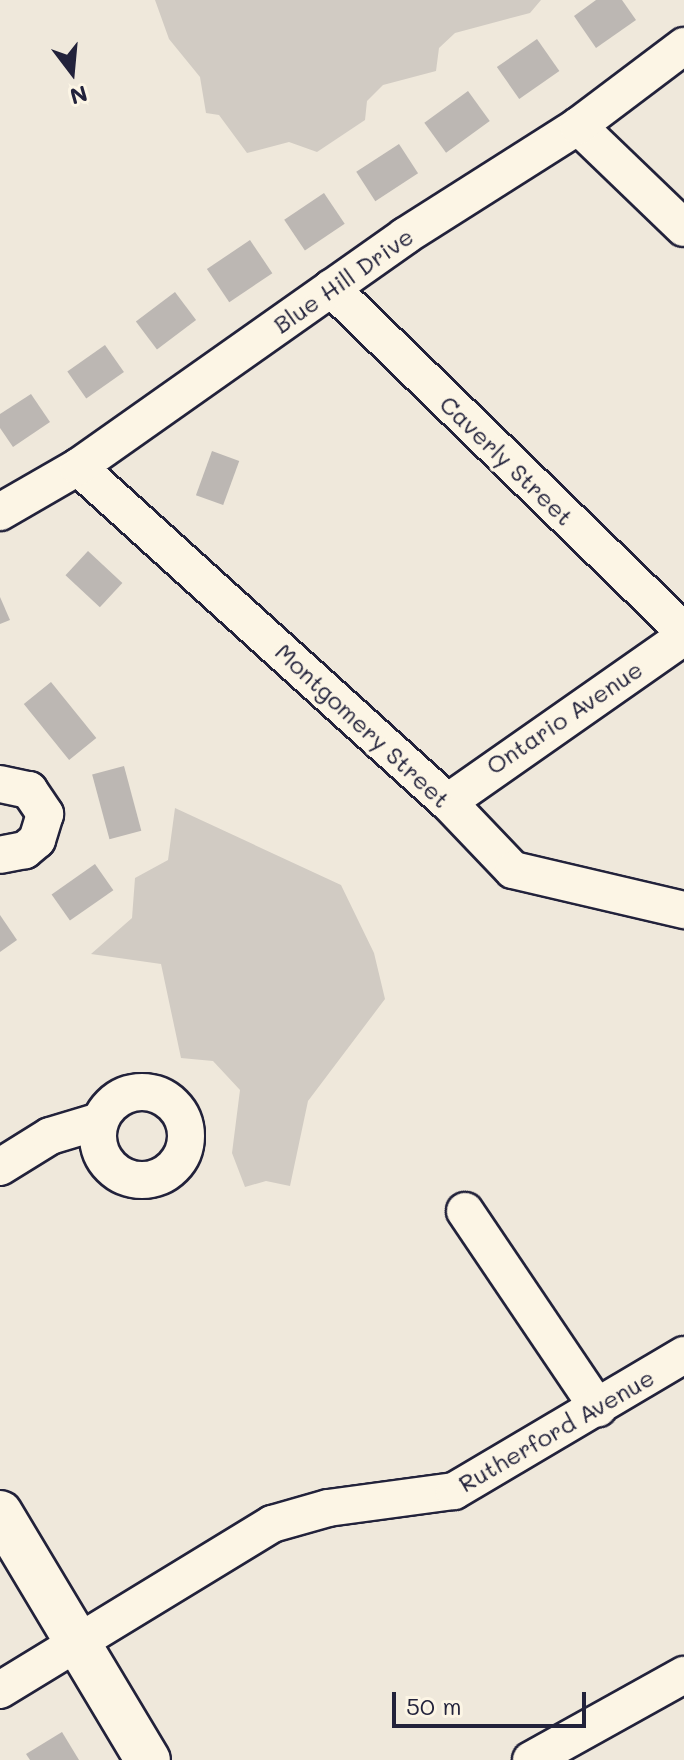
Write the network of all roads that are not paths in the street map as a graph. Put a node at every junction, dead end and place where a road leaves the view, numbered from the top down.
1 (684, 46) edge
2 (578, 126) junction
3 (684, 228) edge
4 (331, 288) junction
5 (78, 467) junction
6 (0, 512) edge
7 (684, 631) edge
8 (684, 637) edge
9 (0, 784) edge
10 (448, 802) junction
11 (0, 855) edge
12 (684, 910) edge
13 (100, 1121) dead end
14 (0, 1167) edge
15 (465, 1211) dead end
16 (684, 1355) edge
17 (598, 1408) junction
18 (0, 1513) edge
19 (80, 1646) junction
20 (684, 1675) edge
21 (0, 1690) edge
22 (148, 1760) edge
23 (531, 1760) edge

1 - 2 street, Blue Hill Drive
2 - 3 street
2 - 4 street, Blue Hill Drive
4 - 5 street, Blue Hill Drive
4 - 7 street, Caverly Street
5 - 6 street, Blue Hill Drive
5 - 10 street, Montgomery Street
8 - 10 street, Ontario Avenue
9 - 11 street
10 - 12 street, Montgomery Street
13 - 14 street
15 - 17 street
16 - 17 street, Rutherford Avenue
17 - 19 street, Rutherford Avenue
18 - 19 main road
19 - 21 street, Rutherford Avenue
19 - 22 main road
20 - 23 street

